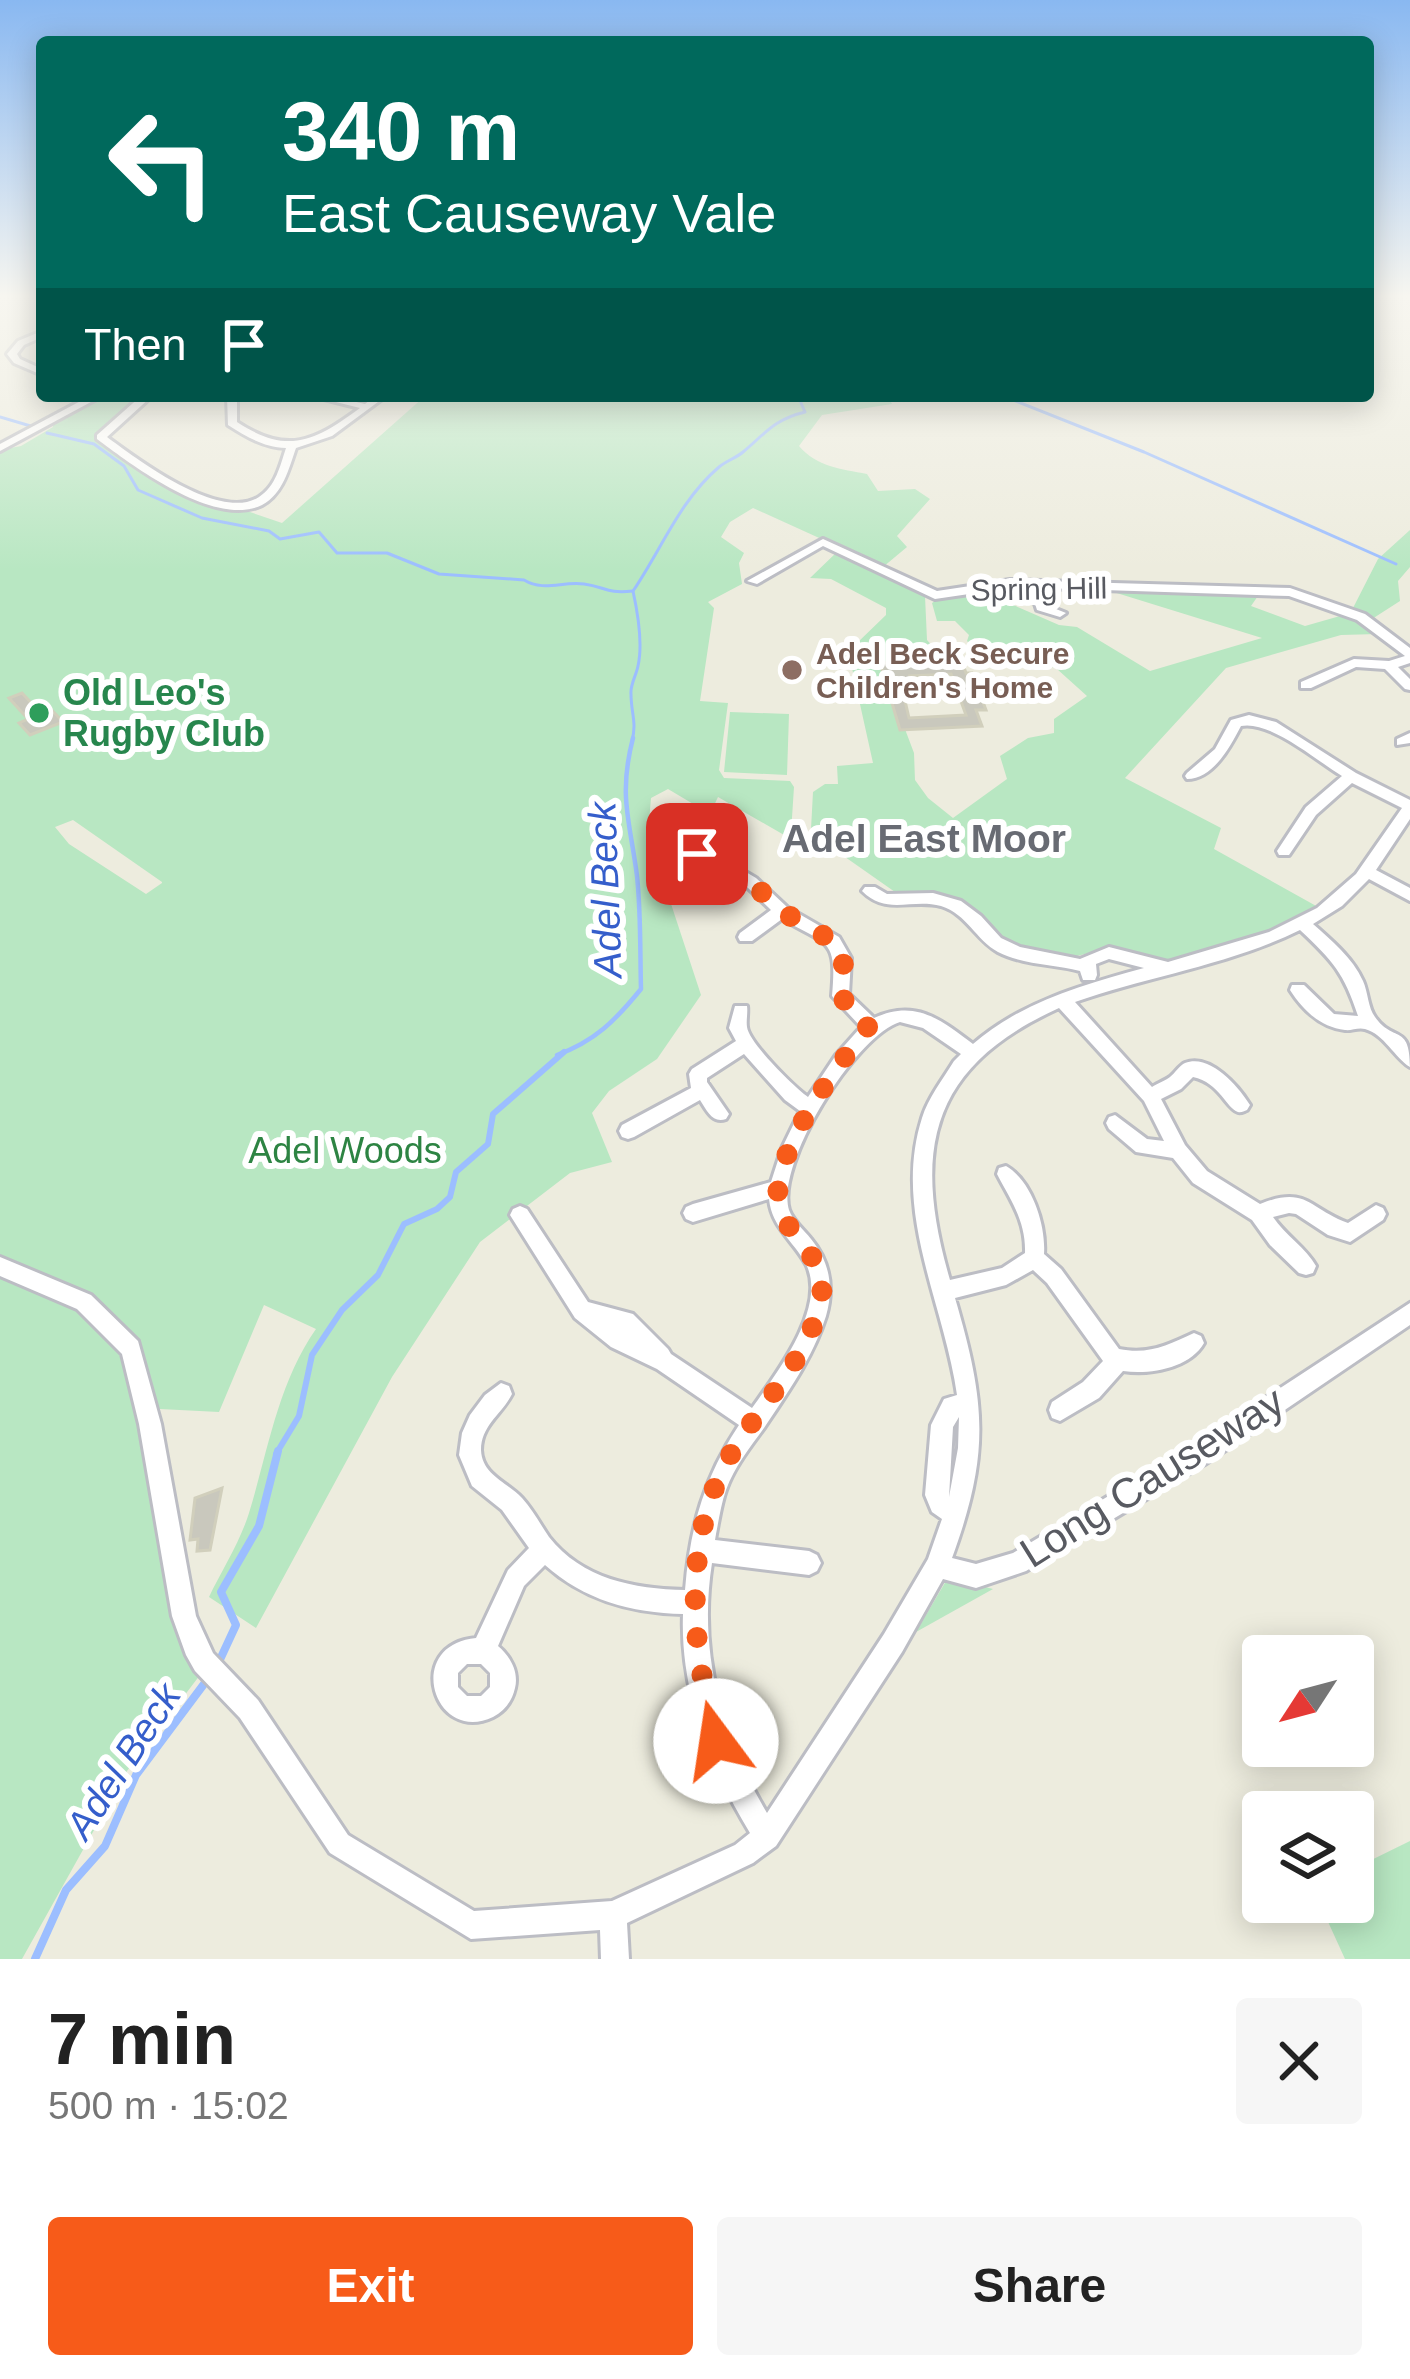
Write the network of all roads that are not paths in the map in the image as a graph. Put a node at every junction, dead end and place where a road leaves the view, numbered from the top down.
1 (86, 402) edge
2 (140, 402) edge
3 (232, 402) edge
4 (344, 402) edge
5 (373, 402) edge
6 (367, 407) junction
7 (292, 445) junction
8 (0, 448) edge
9 (753, 580) dead end
10 (1035, 585) junction
11 (1060, 613) dead end
12 (1410, 657) edge
13 (1389, 664) junction
14 (1306, 685) dead end
15 (1410, 686) edge
16 (1192, 776) dead end
17 (1351, 776) junction
18 (1410, 807) edge
19 (677, 838) dead end
20 (1284, 851) dead end
21 (1366, 871) junction
22 (870, 891) dead end
23 (1410, 895) edge
24 (781, 911) junction
25 (1302, 923) junction
26 (746, 937) dead end
27 (1087, 967) junction
28 (1169, 969) junction
29 (1102, 989) junction
30 (1298, 990) dead end
31 (1064, 1001) junction
32 (741, 1011) dead end
33 (1368, 1022) junction
34 (869, 1025) junction
35 (746, 1044) junction
36 (1407, 1049) edge
37 (971, 1052) junction
38 (703, 1090) junction
39 (1150, 1096) junction
40 (1241, 1105) dead end
41 (809, 1107) junction
42 (720, 1114) dead end
43 (1115, 1123) dead end
44 (628, 1131) dead end
45 (1178, 1151) junction
46 (1006, 1174) dead end
47 (779, 1188) junction
48 (693, 1213) dead end
49 (1259, 1214) junction
50 (1376, 1214) dead end
51 (520, 1215) dead end
52 (1034, 1258) junction
53 (0, 1266) edge
54 (1306, 1266) dead end
55 (945, 1291) junction
56 (1410, 1313) edge
57 (1194, 1343) dead end
58 (1119, 1360) junction
59 (500, 1394) dead end
60 (1060, 1411) dead end
61 (755, 1423) junction
62 (544, 1549) junction
63 (701, 1550) junction
64 (809, 1563) dead end
65 (937, 1566) junction
66 (693, 1602) junction
67 (484, 1649) dead end
68 (766, 1837) junction
69 (613, 1915) junction
70 (615, 1959) edge

1 - 8 street
2 - 7 street
3 - 7 street
4 - 6 street
5 - 6 street
6 - 7 street
9 - 10 street, Spring Hill
10 - 11 street
10 - 12 street, Spring Hill
12 - 13 street
13 - 14 street
13 - 15 street
16 - 17 street
17 - 18 street
17 - 20 street
18 - 21 street
19 - 24 street
21 - 23 street
21 - 25 street
22 - 27 street
24 - 26 street
24 - 34 street
25 - 28 street
25 - 33 street
27 - 28 street
27 - 29 street
28 - 29 street
29 - 31 street
30 - 33 street
31 - 37 street
31 - 39 street
32 - 35 street
33 - 36 street
34 - 37 street
34 - 41 street
35 - 38 street
35 - 41 street
37 - 55 street
38 - 42 street
38 - 44 street
39 - 40 street
39 - 45 street
41 - 47 street
43 - 45 street
45 - 49 street
46 - 52 street
47 - 48 street
47 - 61 street
49 - 50 street
49 - 54 street
51 - 61 street
52 - 55 street
52 - 58 street
53 - 69 street
55 - 65 street
56 - 65 street, Long Causeway
57 - 58 street
58 - 60 street
59 - 62 street
61 - 63 street
62 - 66 street
62 - 67 street
63 - 64 street
63 - 66 street
65 - 68 street
66 - 68 street
68 - 69 street
69 - 70 street

